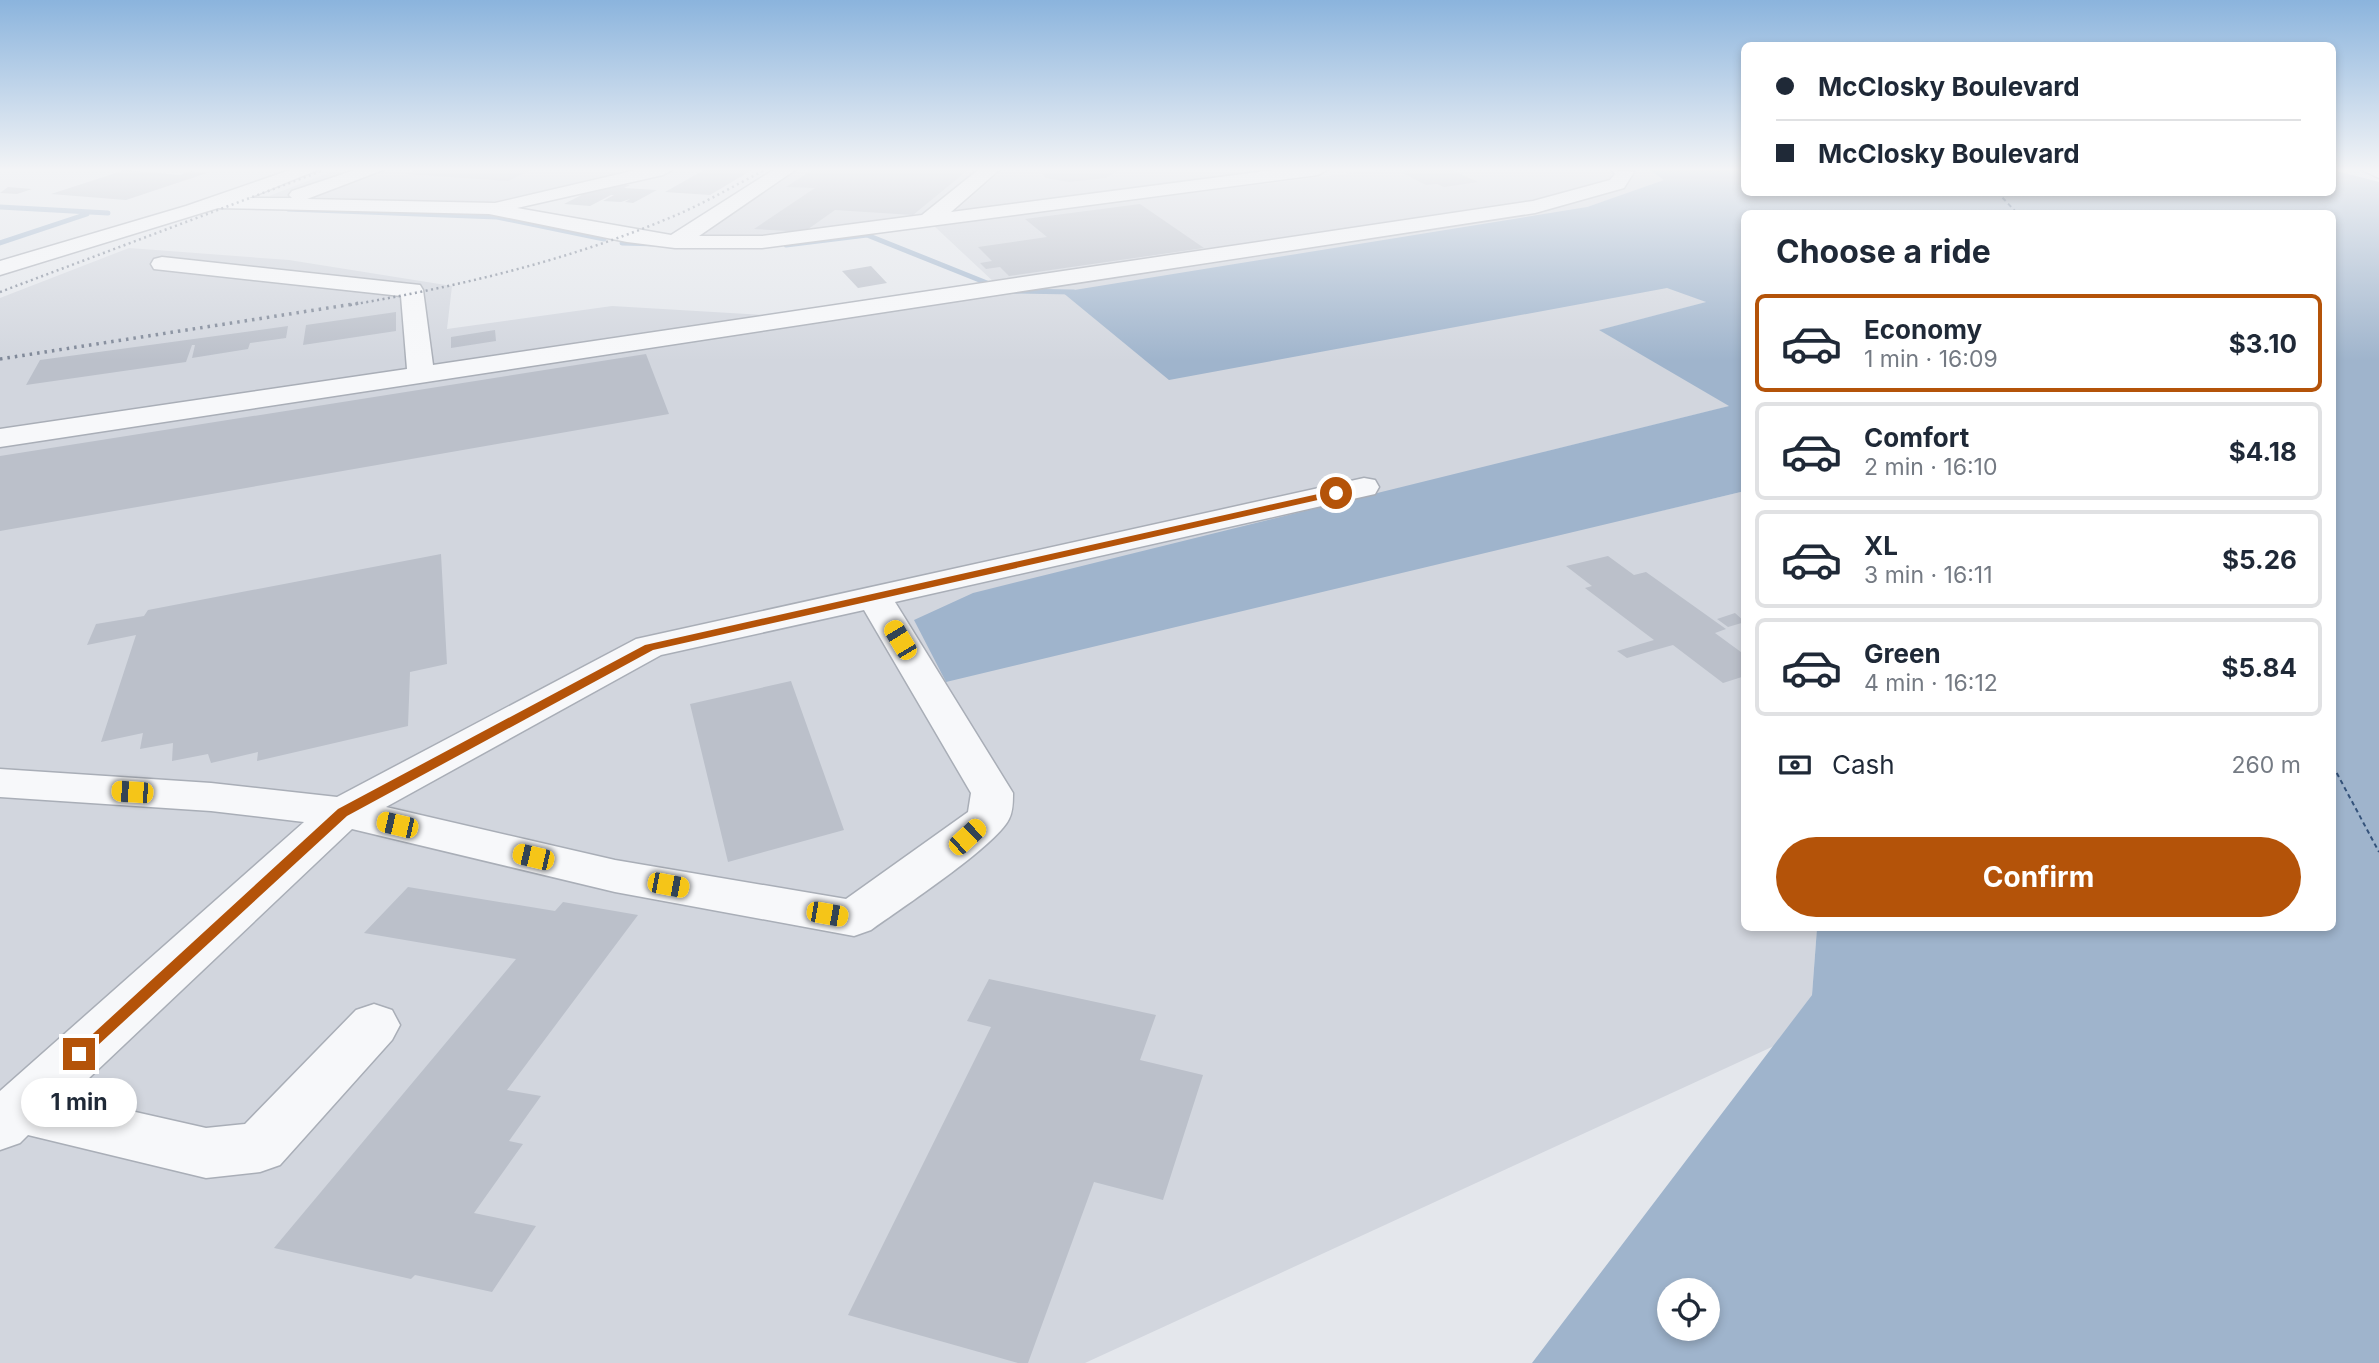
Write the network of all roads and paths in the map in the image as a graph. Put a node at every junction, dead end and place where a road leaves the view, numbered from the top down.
1 (115, 234) edge
2 (615, 234) edge
3 (688, 234) edge
4 (828, 234) edge
5 (1358, 234) edge
6 (675, 242) junction
7 (162, 264) dead end
8 (0, 268) edge
9 (421, 374) junction
10 (0, 438) edge
11 (1364, 486) dead end
12 (874, 597) junction
13 (0, 783) edge
14 (343, 813) junction
15 (374, 1025) dead end
16 (9, 1117) edge

1 - 8 street
2 - 6 street
3 - 6 street
4 - 6 street
5 - 9 street
7 - 9 street
9 - 10 street
11 - 12 street
12 - 14 street
12 - 14 street
13 - 14 street
14 - 16 street
15 - 16 street

